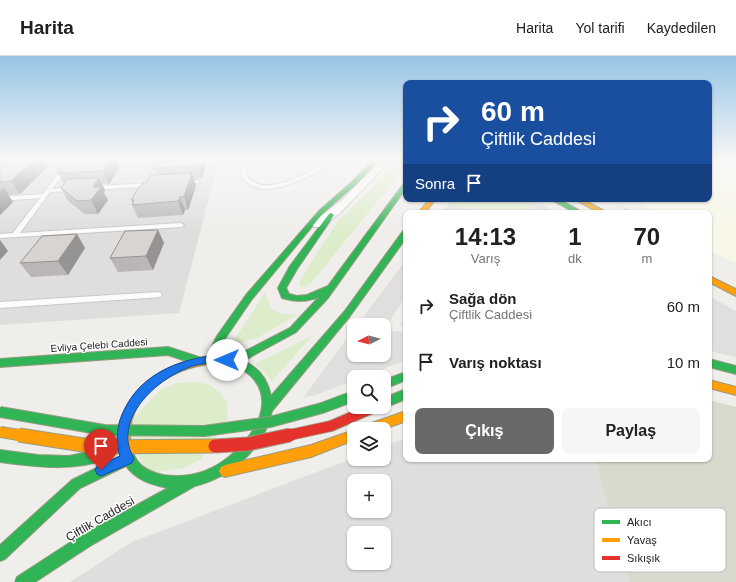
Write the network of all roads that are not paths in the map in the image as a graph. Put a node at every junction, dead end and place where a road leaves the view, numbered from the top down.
1 (52, 185) edge
2 (148, 185) edge
3 (255, 185) edge
4 (282, 185) edge
5 (352, 185) edge
6 (364, 185) edge
7 (87, 188) edge
8 (403, 188) edge
9 (79, 189) edge
10 (45, 193) junction
11 (0, 199) edge
12 (430, 202) edge
13 (559, 202) edge
14 (583, 202) edge
15 (423, 210) edge
16 (575, 210) edge
17 (599, 210) edge
18 (331, 215) junction
19 (181, 225) dead end
20 (303, 233) junction
21 (15, 235) junction
22 (0, 236) edge
23 (403, 237) edge
24 (712, 281) edge
25 (332, 287) junction
26 (736, 293) edge
27 (158, 294) dead end
28 (0, 305) edge
29 (210, 359) junction
30 (198, 361) junction
31 (235, 361) junction
32 (0, 363) edge
33 (712, 363) edge
34 (736, 370) edge
35 (712, 371) edge
36 (403, 377) edge
37 (736, 377) edge
38 (391, 381) edge
39 (712, 385) edge
40 (736, 391) edge
41 (403, 395) edge
42 (347, 399) edge
43 (391, 401) edge
44 (268, 408) junction
45 (0, 412) edge
46 (359, 414) edge
47 (403, 417) edge
48 (389, 422) edge
49 (0, 432) edge
50 (347, 438) edge
51 (126, 455) junction
52 (0, 456) edge
53 (216, 473) junction
54 (192, 481) junction
55 (0, 554) edge
56 (22, 582) edge

1 - 10 lane
2 - 7 lane
3 - 4 lane
5 - 20 street
6 - 18 street
8 - 25 street
9 - 10 lane
10 - 11 lane
10 - 21 lane
12 - 15 street
13 - 16 street
14 - 17 street
18 - 20 street
18 - 25 street
19 - 21 lane
20 - 29 street
21 - 22 lane
23 - 44 street
24 - 26 street
25 - 31 street
27 - 28 lane
29 - 30 street
29 - 31 street
30 - 32 street, Evliya Çelebi Caddesi
30 - 51 street
31 - 44 street
33 - 34 street
35 - 37 street
36 - 38 street
39 - 40 street
41 - 43 street
42 - 45 street, bridge
44 - 53 street
46 - 49 street, bridge
47 - 48 street
50 - 53 street
51 - 52 street
51 - 54 street
51 - 55 street
53 - 54 street
54 - 56 street, Çiftlik Caddesi

